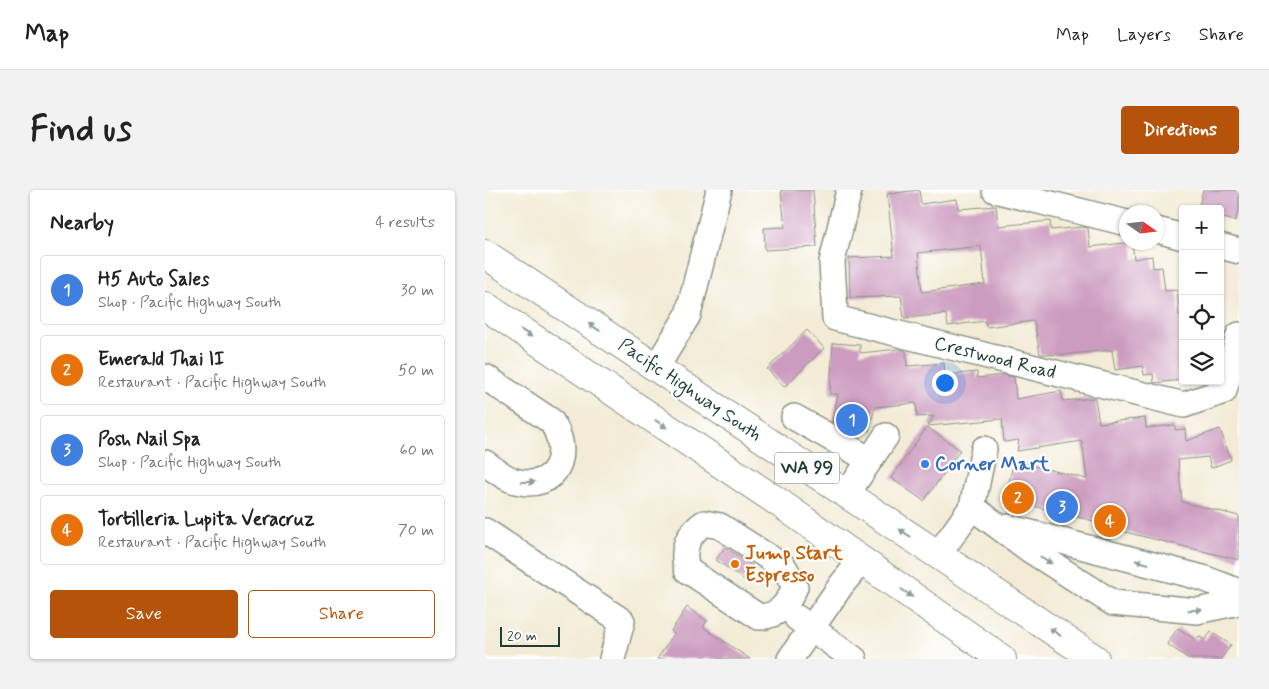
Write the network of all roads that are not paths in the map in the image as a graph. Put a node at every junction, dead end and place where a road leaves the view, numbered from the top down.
1 (719, 190) edge
2 (849, 190) edge
3 (995, 190) edge
4 (1119, 221) edge
5 (1164, 232) edge
6 (1179, 236) edge
7 (1224, 247) edge
8 (1239, 251) edge
9 (485, 254) edge
10 (485, 306) edge
11 (1239, 335) edge
12 (656, 368) junction
13 (485, 377) edge
14 (794, 417) dead end
15 (887, 436) dead end
16 (984, 449) dead end
17 (870, 460) junction
18 (485, 463) edge
19 (847, 494) junction
20 (972, 506) junction
21 (992, 522) junction
22 (485, 530) edge
23 (938, 554) junction
24 (861, 561) junction
25 (1239, 592) edge
26 (1239, 602) edge
27 (787, 603) junction
28 (811, 629) junction
29 (612, 659) edge
30 (790, 659) edge
31 (854, 659) edge
32 (1002, 659) edge
33 (1095, 659) edge

1 - 12 street
2 - 11 street, Crestwood Road
3 - 4 street
5 - 6 street
7 - 8 street
12 -> 9 main road, Pacific Highway South / WA 99
10 -> 24 main road, WA 99
12 - 19 main road, Pacific Highway South / WA 99
18 -> 13 street
14 - 17 street
15 - 17 street
16 - 20 street
17 - 19 street
23 -> 19 main road, Pacific Highway South / WA 99
20 - 21 street
20 - 23 street
25 -> 21 street
21 -> 26 street
22 - 29 street
33 -> 23 main road, Pacific Highway South / WA 99
24 - 28 street
24 -> 32 main road, WA 99
27 - 27 street
27 - 28 street
28 - 30 street
28 - 31 street

